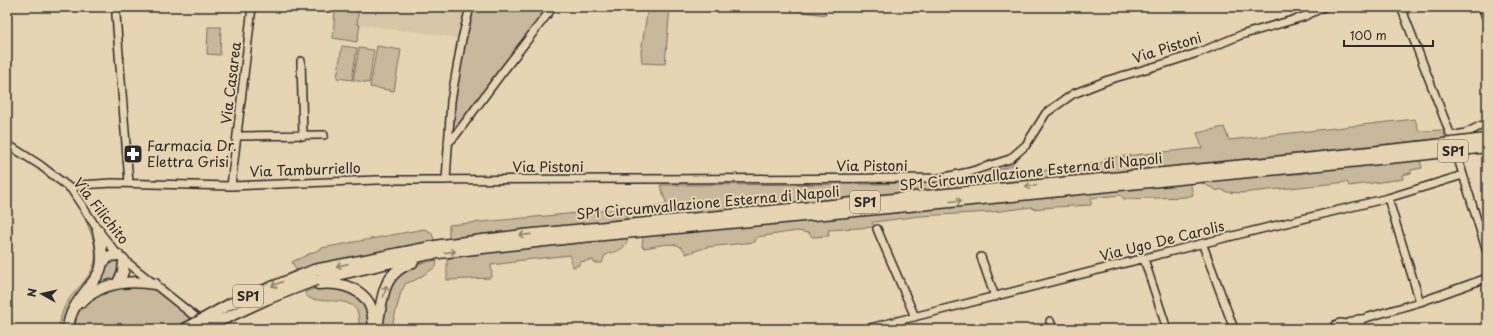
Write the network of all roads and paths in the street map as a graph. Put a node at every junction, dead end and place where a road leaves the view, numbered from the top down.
1 (116, 7) edge
2 (252, 7) edge
3 (470, 7) edge
4 (553, 7) edge
5 (1324, 7) edge
6 (1401, 7) edge
7 (1482, 7) edge
8 (1487, 20) edge
9 (301, 61) dead end
10 (1487, 125) edge
11 (324, 135) dead end
12 (237, 136) junction
13 (303, 136) junction
14 (1451, 136) junction
15 (448, 143) junction
16 (1487, 143) edge
17 (7, 144) edge
18 (1418, 151) junction
19 (1464, 175) junction
20 (446, 180) junction
21 (129, 183) junction
22 (231, 186) junction
23 (70, 189) junction
24 (1388, 198) junction
25 (877, 229) dead end
26 (98, 230) junction
27 (1204, 248) dead end
28 (1487, 252) edge
29 (430, 254) junction
30 (121, 257) junction
31 (981, 257) dead end
32 (1144, 259) junction
33 (102, 262) junction
34 (1487, 278) edge
35 (314, 279) junction
36 (118, 283) junction
37 (155, 284) junction
38 (995, 297) junction
39 (1420, 302) junction
40 (915, 317) junction
41 (1050, 321) dead end
42 (889, 326) edge
43 (1348, 327) edge
44 (68, 329) edge
45 (72, 329) edge
46 (185, 329) edge
47 (202, 329) edge
48 (209, 329) edge
49 (373, 329) edge
50 (377, 329) edge
51 (866, 329) edge
52 (1053, 329) edge
53 (1168, 329) edge
54 (1234, 329) edge
55 (1332, 329) edge

1 - 21 street
2 - 12 street, Via Casarea
3 - 15 street
4 - 15 street
5 - 20 street, Via Pistoni
6 - 14 street
7 - 8 street
9 - 13 street
10 - 14 street
11 - 13 street
12 - 13 street
12 - 22 street, Via Casarea
14 - 19 street
15 - 20 street
16 - 18 highway, SP1 Circumvallazione Esterna di Napoli / SP1, bridge
17 - 23 street, Via Filichito
29 -> 18 highway, SP1 Circumvallazione Esterna di Napoli / SP1
18 -> 35 highway, SP1 Circumvallazione Esterna di Napoli / SP1
19 - 24 street, Via Ugo De Carolis
19 - 28 street
20 - 22 street, Via Tamburriello
21 - 22 street, Via Tamburriello
21 - 23 street, Via Tamburriello
23 - 26 street, Via Filichito
24 - 32 street, Via Ugo De Carolis
24 - 39 street
25 - 40 street
26 - 30 street, Via Filichito
26 - 33 highway
27 - 54 street
29 - 35 highway, SP1 Circumvallazione Esterna di Napoli / SP1
50 -> 29 highway
30 - 33 highway
30 - 36 highway
30 - 37 street, Via Filichito
31 - 38 street
32 - 38 street, Via Ugo De Carolis
32 - 53 street
33 - 44 highway
34 - 39 street
35 -> 46 highway, SP1 Circumvallazione Esterna di Napoli / SP1, bridge
35 - 47 highway, SP1 Circumvallazione Esterna di Napoli / SP1, bridge
35 - 49 highway
36 - 37 highway
36 - 45 highway
37 - 48 street, Via Filichito
38 - 40 street, Via Ugo De Carolis
39 - 43 street
40 - 42 street, Via Ugo De Carolis
41 - 52 street
42 - 51 street, Via Ugo De Carolis
43 - 55 street

